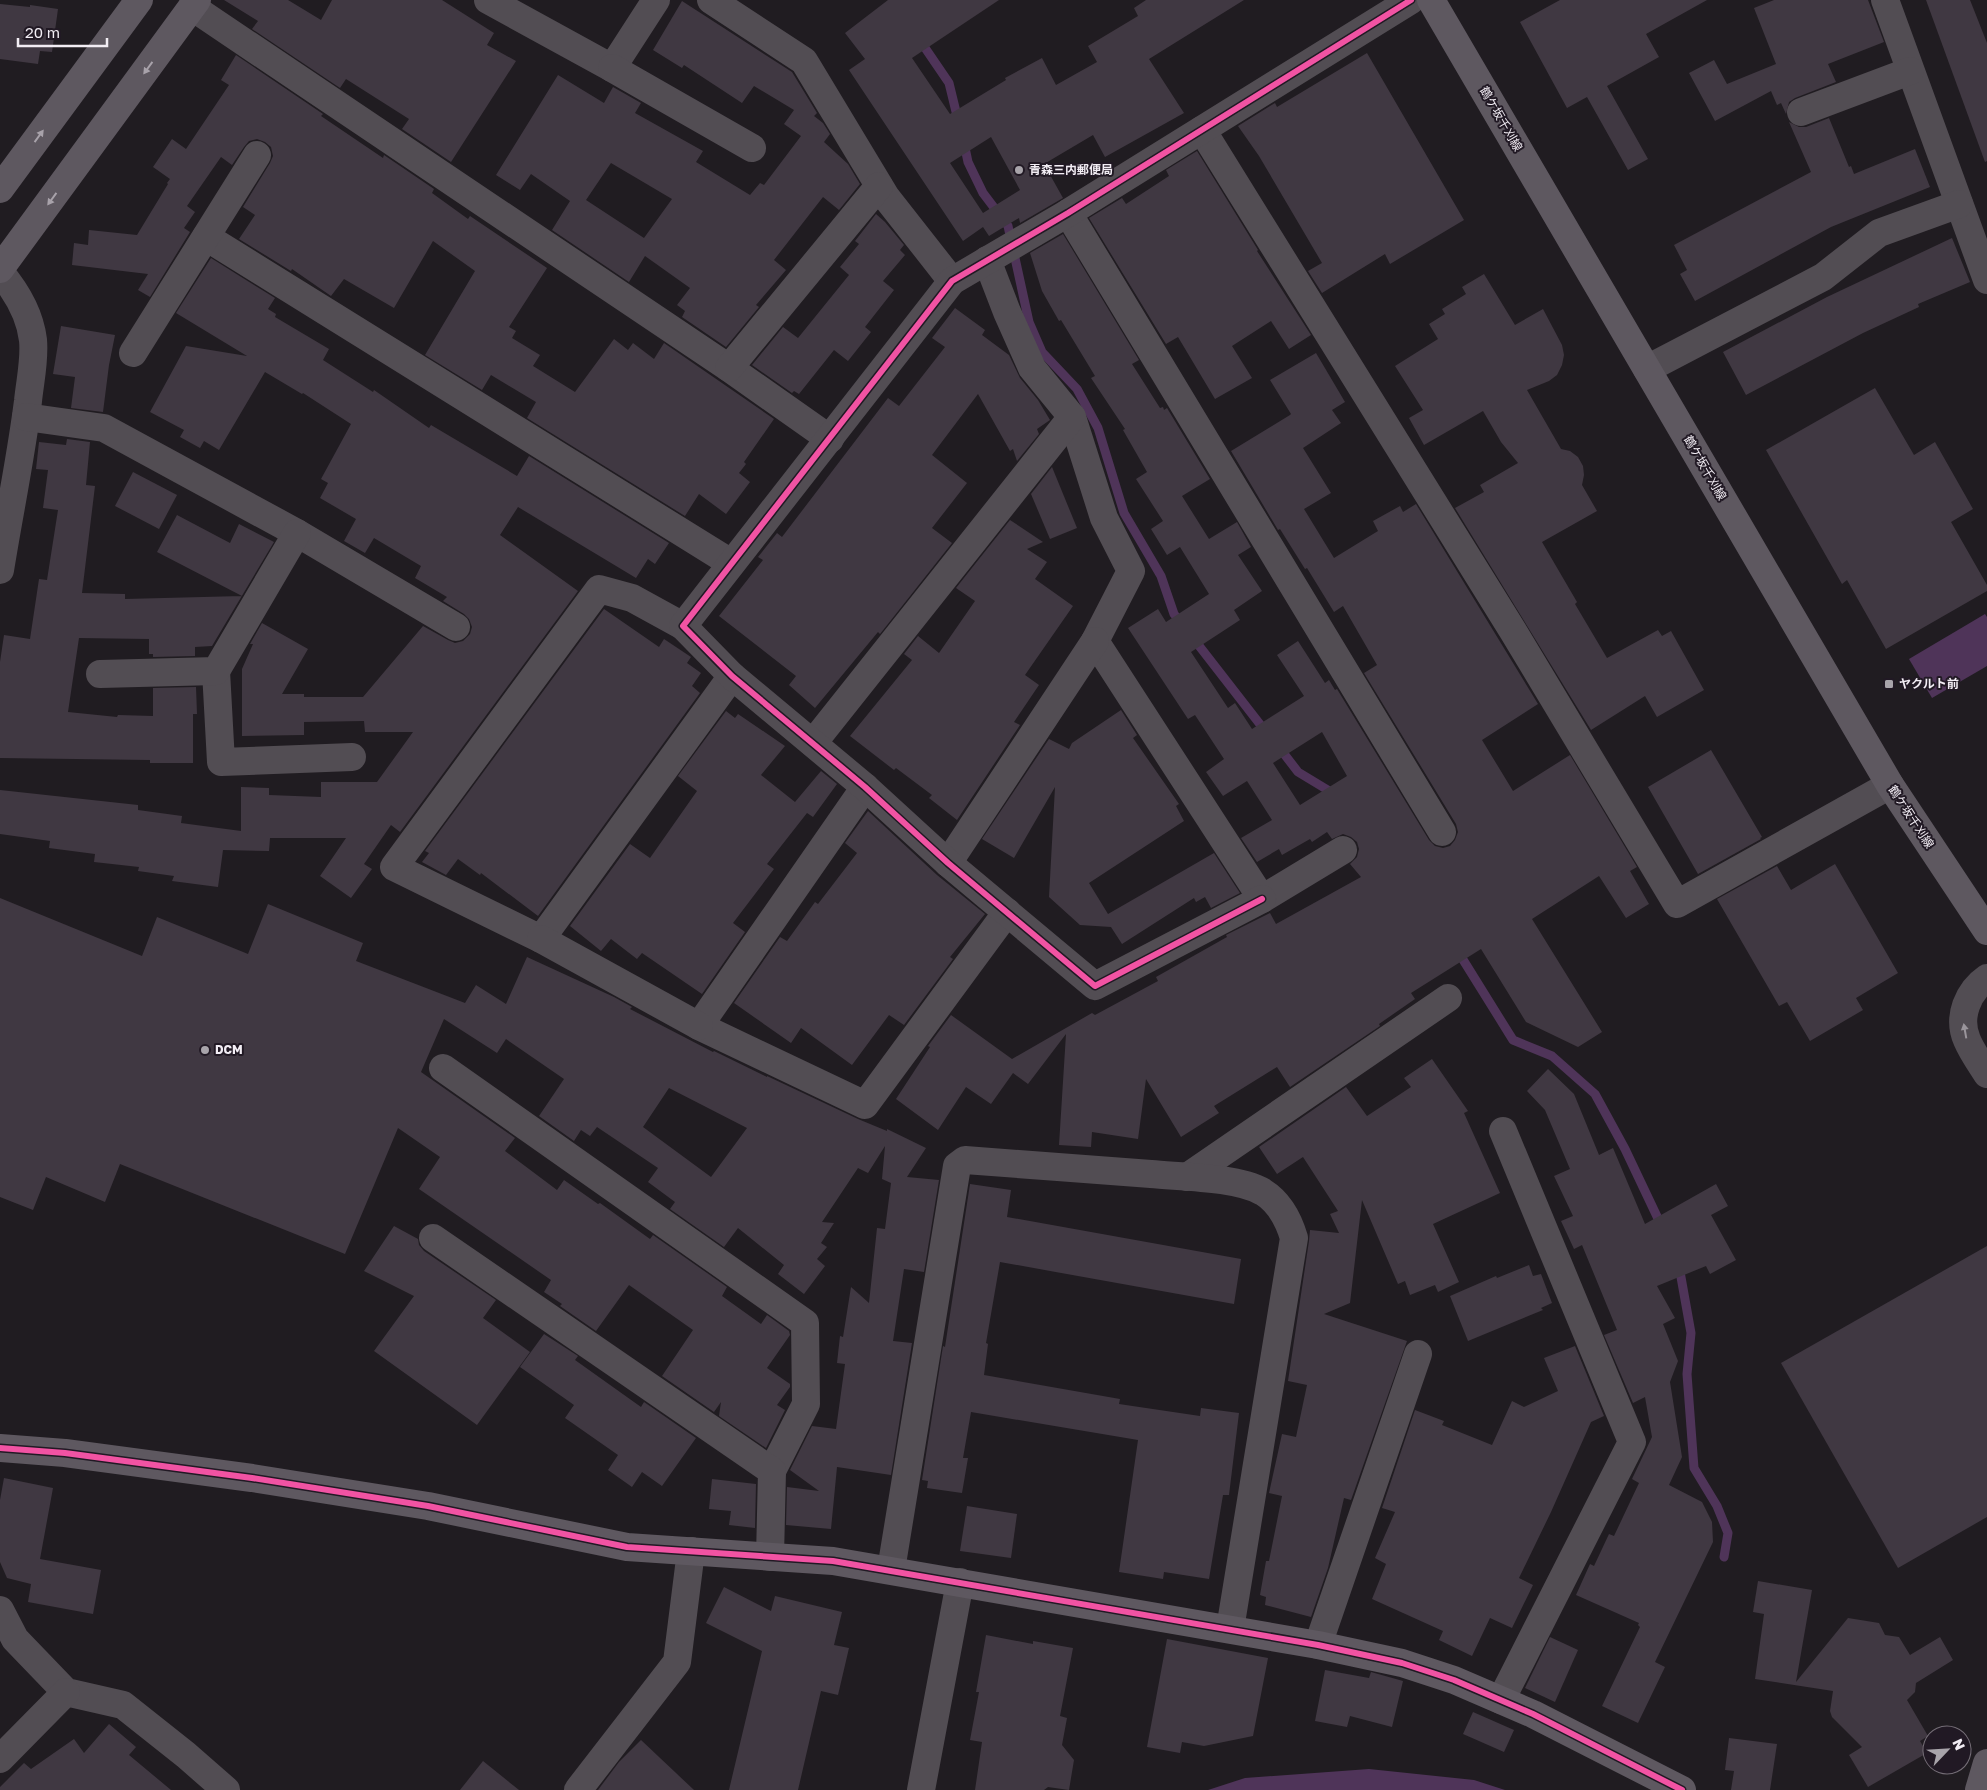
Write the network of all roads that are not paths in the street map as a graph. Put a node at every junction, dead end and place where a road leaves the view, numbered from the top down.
1 (139, 0) edge
2 (488, 0) edge
3 (656, 0) edge
4 (711, 0) edge
5 (1411, 0) edge
6 (1431, 0) edge
7 (1885, 0) edge
8 (195, 4) edge
9 (612, 68) junction
10 (1910, 71) junction
11 (1801, 112) dead end
12 (1202, 130) junction
13 (752, 148) dead end
14 (257, 155) dead end
15 (879, 186) junction
16 (0, 189) edge
17 (1959, 204) junction
18 (1068, 212) junction
19 (206, 237) junction
20 (1004, 250) junction
21 (0, 271) edge
22 (1987, 280) edge
23 (952, 281) junction
24 (133, 353) dead end
25 (729, 368) junction
26 (1647, 369) junction
27 (26, 417) junction
28 (1072, 417) junction
29 (830, 439) junction
30 (297, 532) junction
31 (731, 563) junction
32 (0, 570) edge
33 (683, 626) junction
34 (456, 627) dead end
35 (1094, 641) junction
36 (216, 671) junction
37 (100, 674) dead end
38 (732, 676) junction
39 (813, 744) junction
40 (352, 757) dead end
41 (1890, 785) junction
42 (865, 787) junction
43 (1442, 832) dead end
44 (1343, 850) dead end
45 (948, 863) junction
46 (1262, 899) junction
47 (1008, 912) junction
48 (1987, 932) edge
49 (541, 940) junction
50 (1987, 978) edge
51 (1448, 998) dead end
52 (699, 1026) junction
53 (443, 1068) dead end
54 (1987, 1074) edge
55 (1504, 1131) dead end
56 (1187, 1177) junction
57 (433, 1238) dead end
58 (1418, 1354) dead end
59 (0, 1448) edge
60 (772, 1472) junction
61 (692, 1551) junction
62 (770, 1557) junction
63 (891, 1570) junction
64 (960, 1582) junction
65 (0, 1610) edge
66 (1230, 1629) junction
67 (1318, 1645) junction
68 (66, 1692) junction
69 (1501, 1700) junction
70 (0, 1759) edge
71 (1987, 1763) edge
72 (226, 1790) edge
73 (578, 1790) edge
74 (920, 1790) edge
75 (1682, 1790) edge
76 (1979, 1790) edge

16 -> 1 street
2 - 9 street
3 - 9 street
4 - 15 street
5 - 12 street
6 - 26 street, 鶴ケ坂千刈線
7 - 10 street
8 -> 21 street
8 - 25 street
9 - 13 street
10 - 11 street
10 - 17 street
12 - 18 street
12 - 41 street
14 - 19 street
15 - 23 street
15 - 25 street
17 - 22 street
17 - 26 street
18 - 20 street
18 - 43 street
19 - 24 street
19 - 31 street
20 - 23 street
20 - 28 street
21 - 27 street
23 - 29 street
25 - 29 street
26 - 41 street, 鶴ケ坂千刈線
27 - 30 street
27 - 32 street
28 - 35 street
28 - 39 street
29 - 31 street
30 - 34 street
30 - 36 street
31 - 33 street
33 - 38 street
33 - 49 street
35 - 45 street
35 - 46 street
36 - 37 street
36 - 40 street
38 - 39 street
38 - 49 street
39 - 42 street
41 - 48 street, 鶴ケ坂千刈線
42 - 45 street
42 - 52 street
44 - 46 street
45 - 47 street
46 - 47 street
47 - 52 street
49 - 52 street
54 -> 50 street
51 - 56 street
53 - 60 street
55 - 69 street
56 - 63 street
56 - 66 street
57 - 60 street
58 - 67 street
59 - 61 street
60 - 62 street
61 - 62 street
61 - 73 street
62 - 63 street
63 - 64 street
64 - 66 street
64 - 74 street
65 - 68 street
66 - 67 street
67 - 69 street
68 - 70 street
68 - 72 street
69 - 75 street
71 - 76 street

